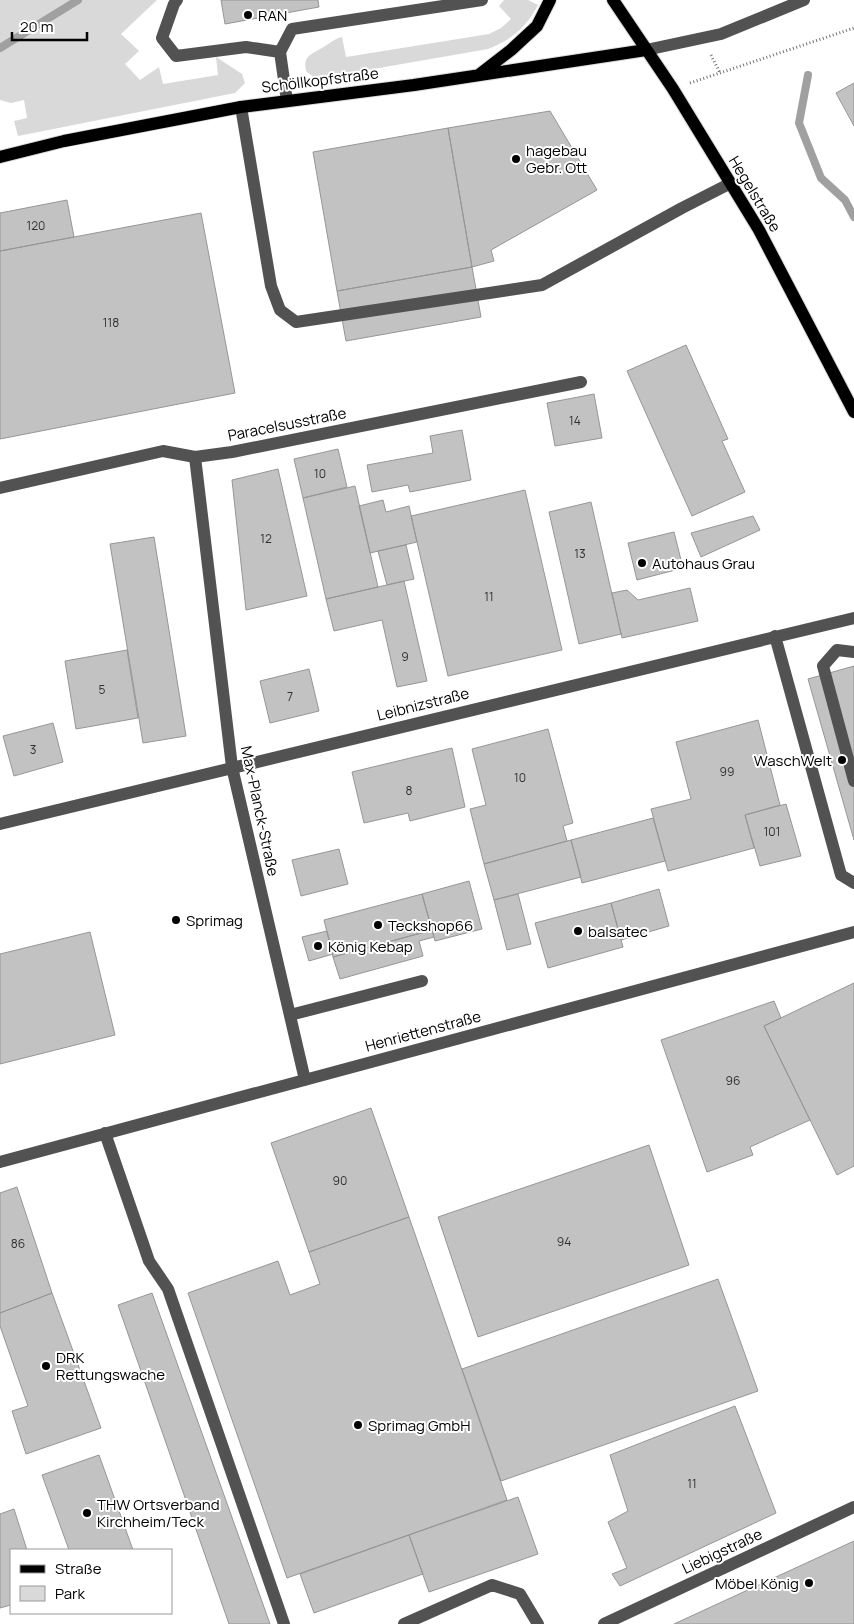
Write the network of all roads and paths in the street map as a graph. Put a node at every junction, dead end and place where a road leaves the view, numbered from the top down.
1 (178, 0) edge
2 (482, 0) edge
3 (550, 0) edge
4 (613, 0) edge
5 (804, 0) edge
6 (854, 28) edge
7 (646, 50) junction
8 (280, 52) junction
9 (478, 76) junction
10 (673, 89) junction
11 (286, 101) junction
12 (241, 107) junction
13 (0, 156) edge
14 (731, 183) junction
15 (581, 382) dead end
16 (854, 412) edge
17 (195, 457) junction
18 (0, 488) edge
19 (854, 618) edge
20 (775, 636) junction
21 (854, 652) edge
22 (232, 767) junction
23 (854, 781) edge
24 (0, 824) edge
25 (854, 883) edge
26 (854, 932) edge
27 (422, 982) dead end
28 (290, 1015) junction
29 (305, 1080) junction
30 (105, 1133) junction
31 (0, 1162) edge
32 (854, 1507) edge
33 (284, 1624) edge
34 (404, 1624) edge
35 (538, 1624) edge
36 (604, 1624) edge

1 - 8 street
2 - 8 street
3 - 9 main road
4 - 7 main road, Hegelstraße
5 - 7 street
6 - 10 path
7 - 9 main road, Schöllkopfstraße
7 - 10 main road, Hegelstraße
8 - 11 street
9 - 11 main road, Schöllkopfstraße
10 - 14 main road, Hegelstraße
11 - 12 main road, Schöllkopfstraße
12 - 13 main road, Schöllkopfstraße
12 - 14 street
14 - 16 main road, Hegelstraße
15 - 17 street, Paracelsusstraße
17 - 18 street, Paracelsusstraße
17 - 22 street, Max-Planck-Straße
19 - 20 street, Leibnizstraße
20 - 22 street, Leibnizstraße
20 - 25 street
21 - 23 street
22 - 24 street, Leibnizstraße
22 - 28 street, Max-Planck-Straße
26 - 29 street, Henriettenstraße
27 - 28 street
28 - 29 street, Max-Planck-Straße
29 - 30 street, Henriettenstraße
30 - 31 street, Henriettenstraße
30 - 33 street
32 - 36 street, Liebigstraße
34 - 35 street

